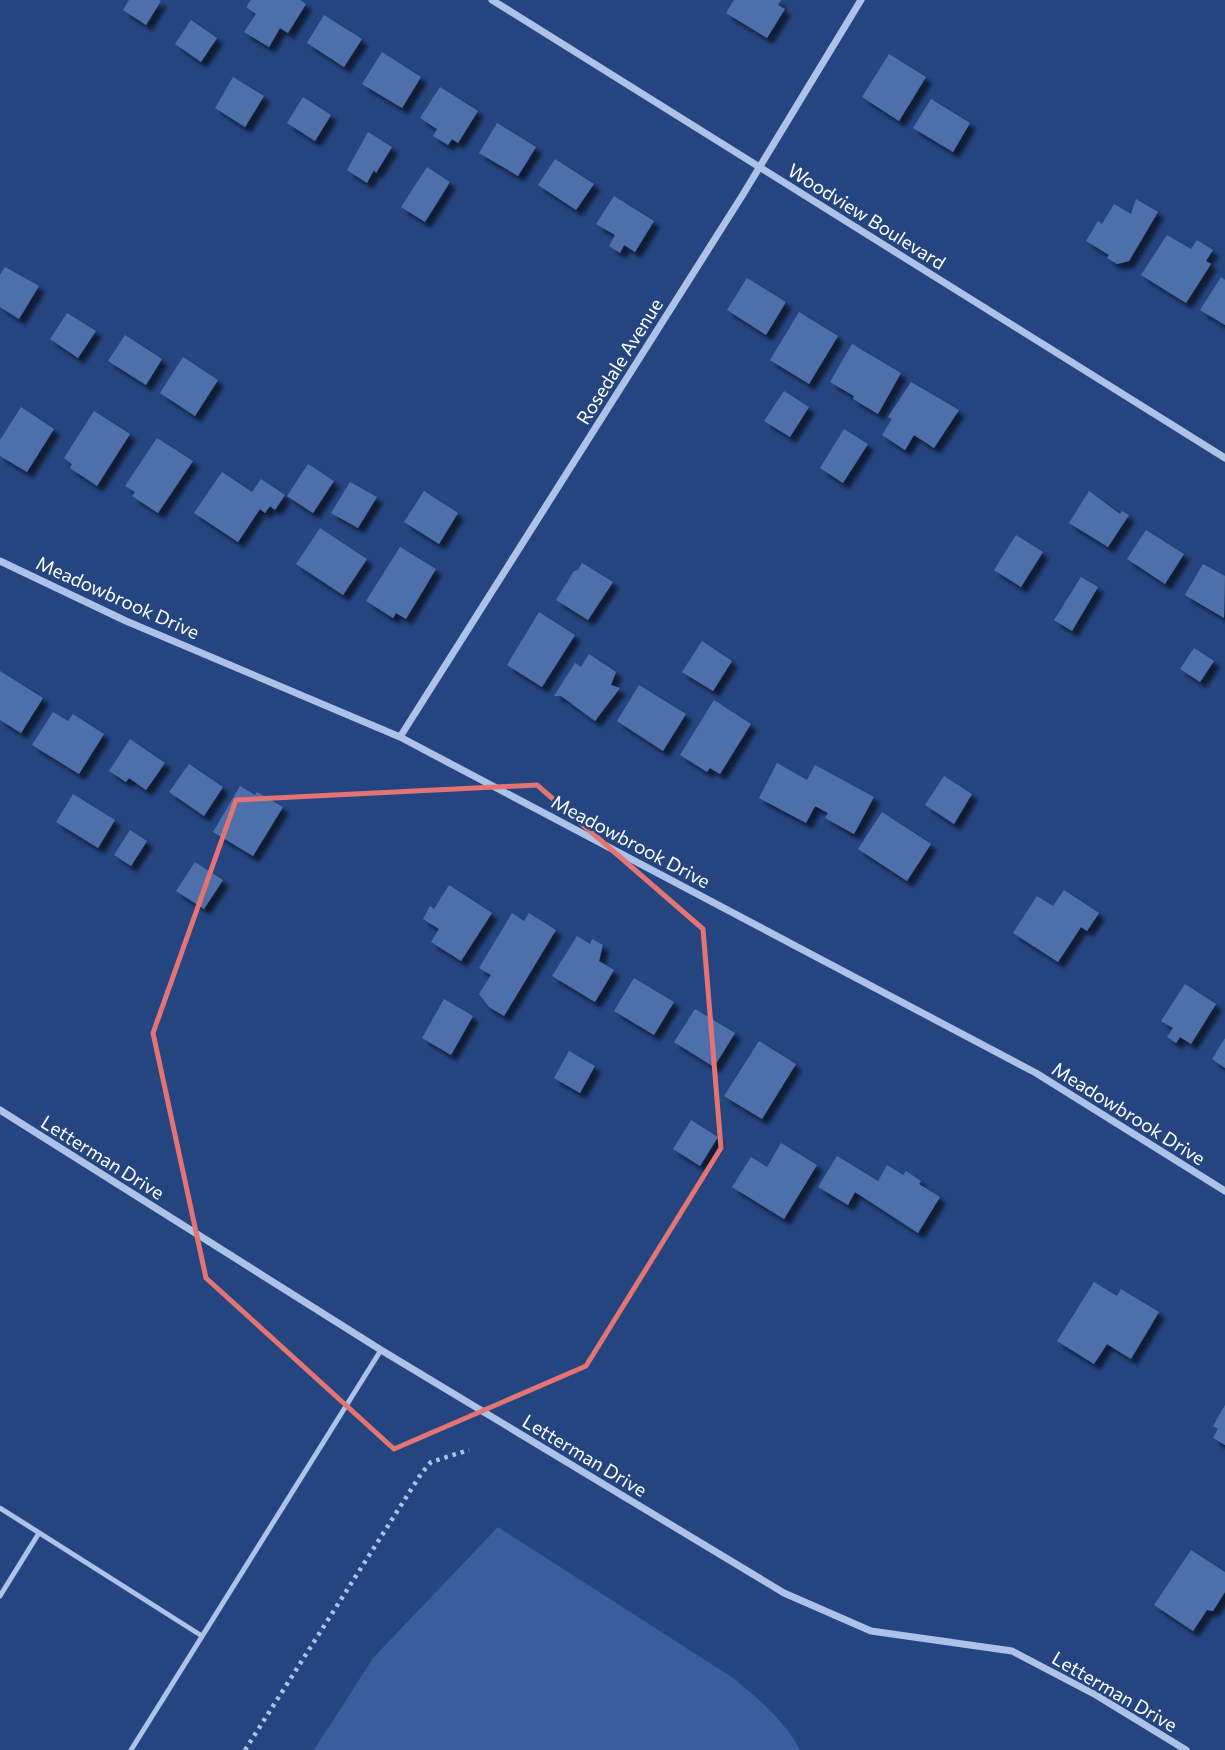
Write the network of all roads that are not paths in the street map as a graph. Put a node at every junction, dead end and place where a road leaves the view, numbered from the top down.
1 (492, 0) edge
2 (861, 0) edge
3 (760, 167) junction
4 (1225, 458) edge
5 (0, 561) edge
6 (400, 737) junction
7 (0, 1110) edge
8 (1225, 1191) edge
9 (381, 1350) junction
10 (0, 1508) edge
11 (39, 1533) junction
12 (0, 1596) edge
13 (202, 1636) junction
14 (131, 1750) edge
15 (1186, 1750) edge

1 - 3 street, Woodview Boulevard
2 - 3 street, Rosedale Avenue
3 - 4 street, Woodview Boulevard
3 - 6 street, Rosedale Avenue
5 - 6 street, Meadowbrook Drive
6 - 8 street, Meadowbrook Drive
7 - 9 street, Letterman Drive
9 - 13 lane
9 - 15 street, Letterman Drive
10 - 11 lane
11 - 12 lane
11 - 13 lane
13 - 14 lane

